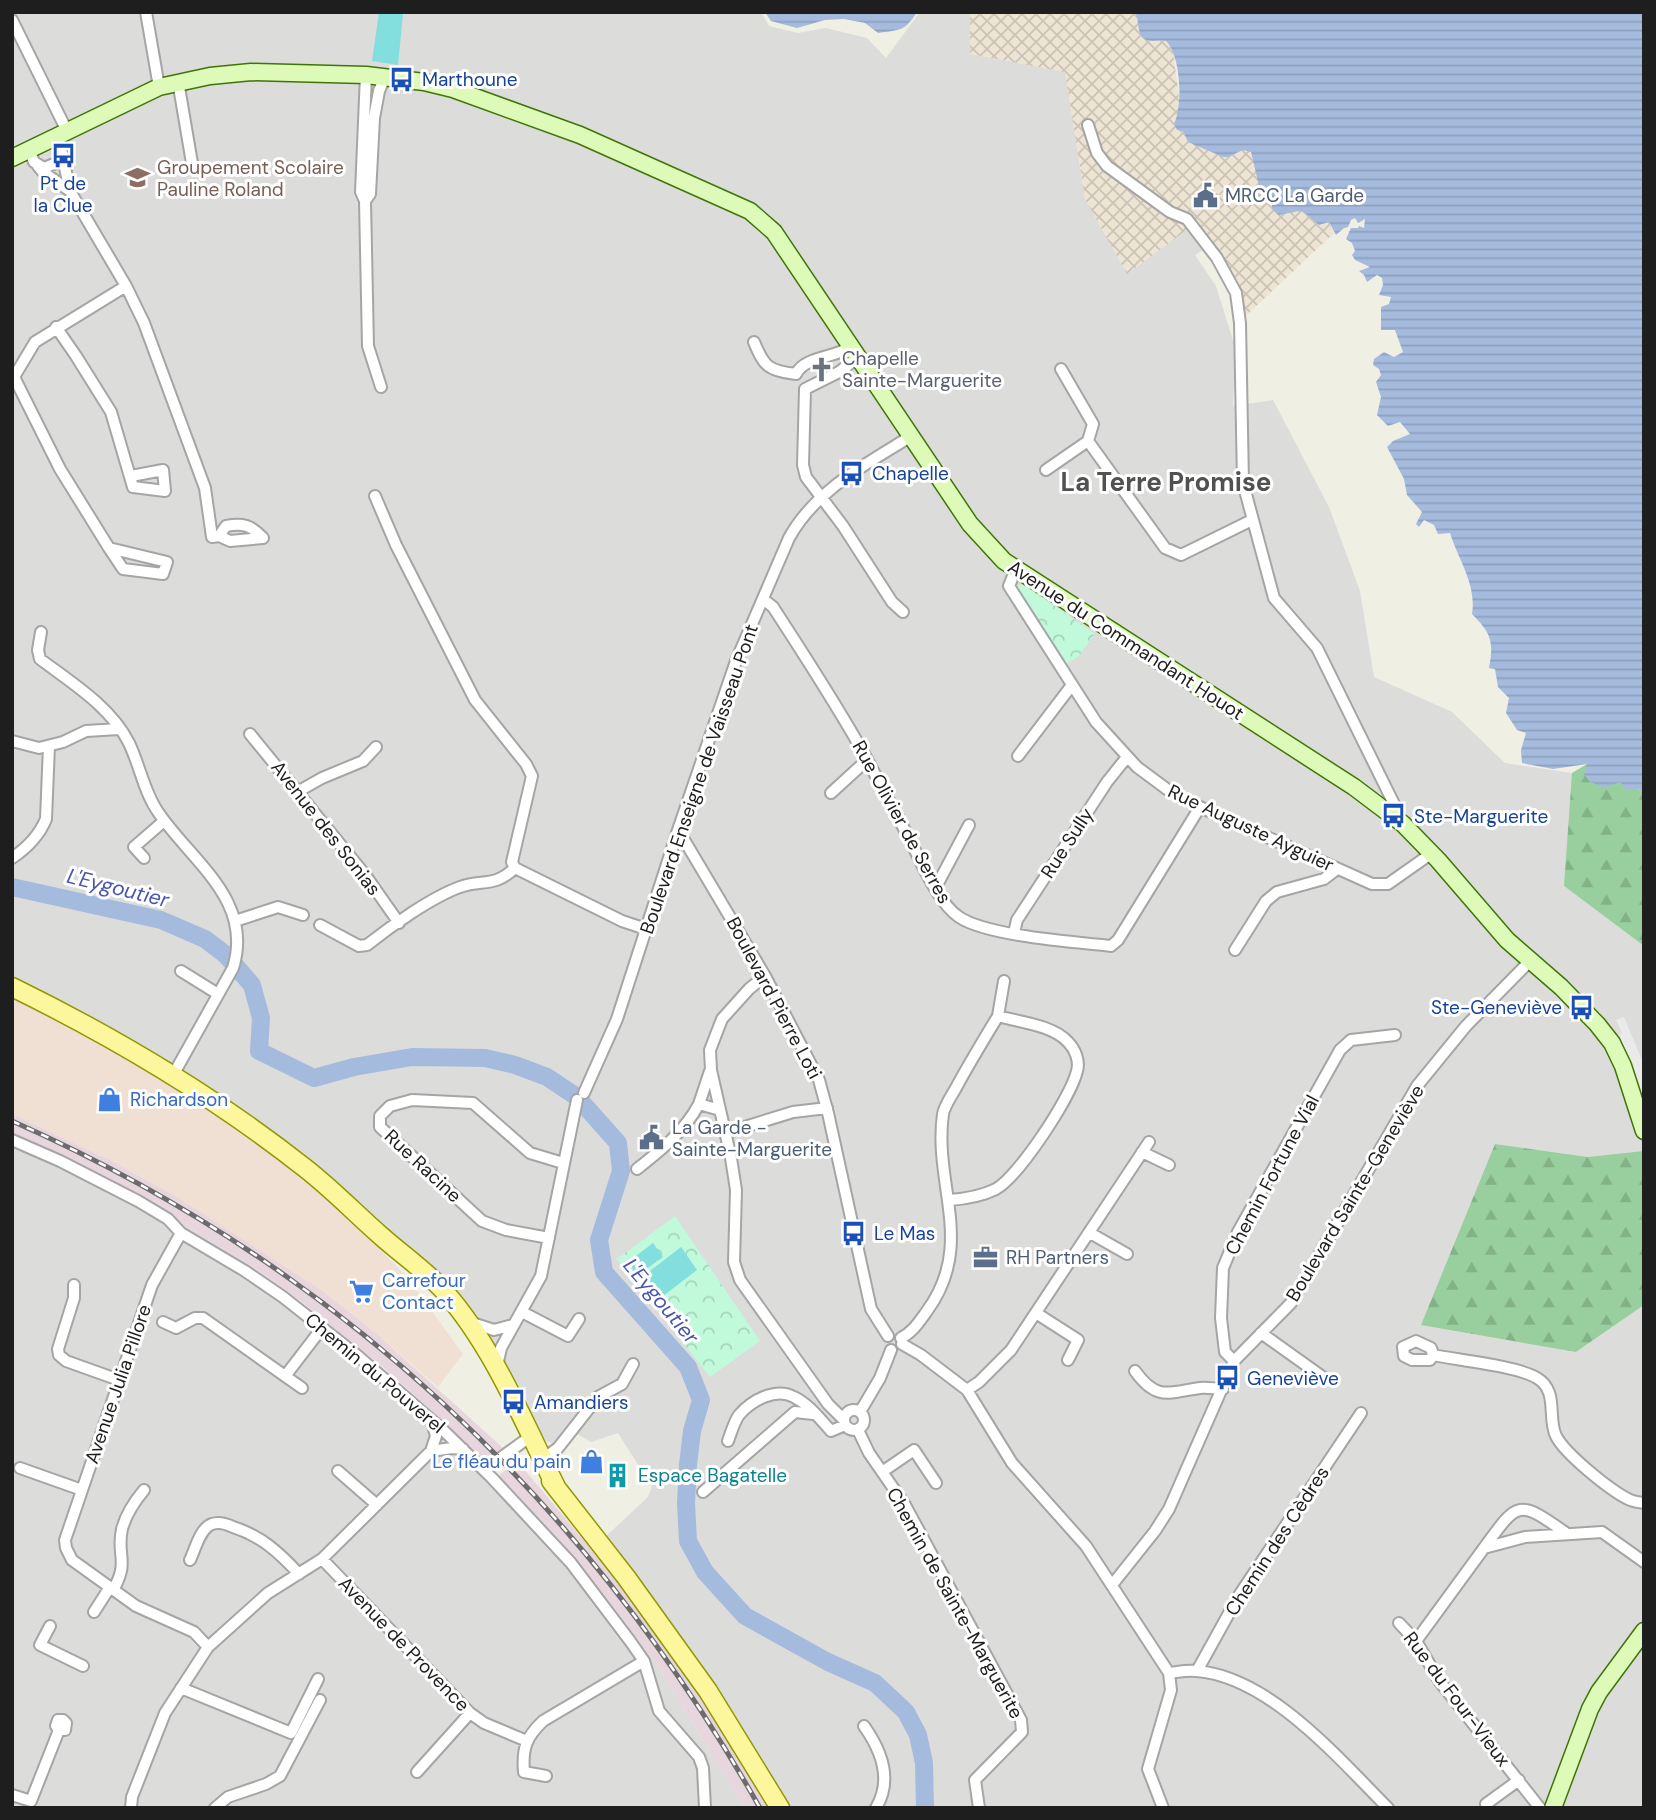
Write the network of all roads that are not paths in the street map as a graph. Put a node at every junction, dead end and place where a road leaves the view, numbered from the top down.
1 (146, 12) edge
2 (12, 20) edge
3 (366, 75) junction
4 (385, 77) junction
5 (178, 81) junction
6 (159, 87) junction
7 (1088, 125) dead end
8 (62, 133) junction
9 (29, 149) junction
10 (63, 155) junction
11 (12, 158) edge
12 (38, 166) junction
13 (193, 169) dead end
14 (70, 191) junction
15 (365, 201) junction
16 (126, 286) junction
17 (55, 327) junction
18 (754, 342) dead end
19 (854, 353) junction
20 (1061, 369) dead end
21 (796, 374) junction
22 (13, 377) edge
23 (381, 387) dead end
24 (805, 389) junction
25 (911, 436) junction
26 (1088, 441) junction
27 (1046, 470) dead end
28 (131, 476) dead end
29 (375, 496) dead end
30 (820, 497) junction
31 (1252, 520) junction
32 (215, 537) dead end
33 (109, 548) junction
34 (1016, 569) junction
35 (763, 599) junction
36 (903, 612) dead end
37 (41, 632) dead end
38 (1072, 685) junction
39 (119, 729) junction
40 (250, 734) dead end
41 (12, 741) edge
42 (49, 746) junction
43 (376, 747) dead end
44 (1018, 756) dead end
45 (1126, 757) junction
46 (867, 761) junction
47 (299, 791) junction
48 (831, 793) dead end
49 (1200, 807) junction
50 (1390, 813) junction
51 (164, 821) junction
52 (969, 825) dead end
53 (677, 833) junction
54 (1432, 853) junction
55 (12, 858) edge
56 (144, 858) dead end
57 (516, 868) junction
58 (1337, 869) junction
59 (936, 887) junction
60 (303, 915) dead end
61 (235, 921) junction
62 (399, 923) junction
63 (320, 925) dead end
64 (646, 929) junction
65 (1014, 933) junction
66 (1235, 950) dead end
67 (1530, 961) junction
68 (181, 971) dead end
69 (765, 976) junction
70 (1004, 981) dead end
71 (12, 987) edge
72 (218, 994) junction
73 (998, 1016) junction
74 (1395, 1035) dead end
75 (710, 1070) junction
76 (172, 1077) junction
77 (699, 1104) junction
78 (827, 1108) junction
79 (720, 1110) junction
80 (1644, 1131) edge
81 (725, 1133) junction
82 (12, 1140) edge
83 (1149, 1142) dead end
84 (1142, 1152) junction
85 (563, 1163) junction
86 (1169, 1165) dead end
87 (637, 1169) dead end
88 (949, 1200) junction
89 (181, 1233) junction
90 (1090, 1233) junction
91 (550, 1238) junction
92 (1127, 1254) dead end
93 (74, 1285) dead end
94 (523, 1312) junction
95 (1036, 1313) junction
96 (579, 1319) dead end
97 (163, 1322) dead end
98 (513, 1325) junction
99 (322, 1328) junction
100 (1261, 1334) junction
101 (888, 1336) junction
102 (479, 1339) junction
103 (902, 1341) junction
104 (891, 1350) junction
105 (1433, 1355) dead end
106 (1068, 1360) dead end
107 (1234, 1361) junction
108 (633, 1364) dead end
109 (1135, 1371) dead end
110 (286, 1375) junction
111 (1324, 1378) dead end
112 (119, 1380) junction
113 (302, 1388) dead end
114 (1223, 1389) junction
115 (967, 1390) junction
116 (860, 1412) junction
117 (1361, 1413) dead end
118 (819, 1416) junction
119 (432, 1420) junction
120 (845, 1423) junction
121 (858, 1430) junction
122 (528, 1439) junction
123 (728, 1441) dead end
124 (463, 1449) junction
125 (431, 1451) junction
126 (540, 1461) junction
127 (20, 1468) dead end
128 (485, 1470) junction
129 (338, 1471) dead end
130 (882, 1472) junction
131 (936, 1483) dead end
132 (82, 1490) junction
133 (144, 1490) dead end
134 (703, 1492) dead end
135 (1644, 1503) edge
136 (377, 1505) junction
137 (1566, 1533) junction
138 (1484, 1548) junction
139 (322, 1559) junction
140 (190, 1560) dead end
141 (1644, 1563) edge
142 (299, 1574) junction
143 (1112, 1585) junction
144 (112, 1589) junction
145 (94, 1612) dead end
146 (1399, 1623) dead end
147 (50, 1626) dead end
148 (1644, 1631) edge
149 (1416, 1641) junction
150 (208, 1647) junction
151 (643, 1661) junction
152 (83, 1666) dead end
153 (1197, 1671) junction
154 (1169, 1673) junction
155 (318, 1679) dead end
156 (181, 1688) junction
157 (320, 1700) dead end
158 (470, 1713) junction
159 (863, 1726) dead end
160 (59, 1730) dead end
161 (527, 1741) junction
162 (417, 1772) dead end
163 (546, 1776) dead end
164 (1519, 1780) junction
165 (12, 1794) edge
166 (30, 1804) edge
167 (131, 1808) edge
168 (215, 1808) edge
169 (705, 1808) edge
170 (780, 1808) edge
171 (876, 1808) edge
172 (979, 1808) edge
173 (1163, 1808) edge
174 (1388, 1808) edge
175 (1488, 1808) edge
176 (1540, 1808) edge
177 (1553, 1808) edge

1 - 6 street
2 - 8 street
3 - 4 main road, Avenue du Commandant Houot
3 - 5 main road, Avenue du Commandant Houot
3 - 15 street
4 - 15 street
4 - 19 main road, Avenue du Commandant Houot
5 - 6 main road, Avenue du Commandant Houot
5 - 13 street
6 - 8 main road, Avenue du Commandant Houot
7 - 31 street
8 - 9 main road, Avenue du Commandant Houot
8 - 10 street
9 - 11 main road, Avenue du Commandant Houot
9 - 12 street
10 - 12 street
10 - 14 street
12 - 14 street
14 - 16 street
15 - 23 street
16 - 17 street
16 - 32 street
17 - 22 street
17 - 28 street
18 - 21 street
19 - 21 street
19 - 24 street
19 - 25 main road, Avenue du Commandant Houot
20 - 26 street
21 - 24 street
22 - 33 street
24 - 30 street
25 - 30 street, Boulevard Enseigne de Vaisseau Pont
25 - 34 main road, Avenue du Commandant Houot
26 - 27 street
26 - 31 street
29 - 57 street
30 - 35 street, Boulevard Enseigne de Vaisseau Pont
30 - 36 street
31 - 50 street
33 - 33 street
34 - 38 street, Rue Auguste Ayguier
34 - 50 main road, Avenue du Commandant Houot
35 - 46 street, Rue Olivier de Serres
35 - 53 street, Boulevard Enseigne de Vaisseau Pont
37 - 39 street
38 - 44 street
38 - 45 street, Rue Auguste Ayguier
39 - 42 street
39 - 51 street
40 - 47 street, Avenue des Sonias
41 - 42 street
42 - 55 street
43 - 47 street
45 - 49 street, Rue Auguste Ayguier
45 - 65 street, Rue Sully
46 - 48 street
46 - 59 street, Rue Olivier de Serres
47 - 62 street, Avenue des Sonias
49 - 58 street, Rue Auguste Ayguier
49 - 65 street, Rue Olivier de Serres
50 - 54 main road, Avenue du Commandant Houot
51 - 56 street
51 - 61 street
52 - 59 street
53 - 64 street, Boulevard Enseigne de Vaisseau Pont
53 - 69 street, Boulevard Pierre Loti
54 - 58 street, Rue Auguste Ayguier
54 - 67 main road, Avenue du Commandant Houot
57 - 62 street
57 - 64 street
58 - 66 street
59 - 65 street, Rue Olivier de Serres
60 - 61 street
61 - 72 street
62 - 63 street
64 - 85 street, Boulevard Enseigne de Vaisseau Pont
67 - 80 main road, Avenue du Commandant Houot
67 - 100 street, Boulevard Sainte-Geneviève
68 - 72 street
69 - 75 street
69 - 78 street, Boulevard Pierre Loti
70 - 73 street
71 - 76 main road
72 - 76 street
73 - 88 street
73 - 88 street
74 - 107 street, Chemin Fortune Vial
75 - 77 street
75 - 79 street
76 - 102 main road
77 - 79 street
77 - 87 street
78 - 81 street
78 - 101 street, Boulevard Pierre Loti
79 - 81 street
81 - 120 street
82 - 89 street, Chemin du Pouverel
83 - 84 street
84 - 86 street
84 - 90 street
85 - 91 street, Boulevard Enseigne de Vaisseau Pont
85 - 91 street, Rue Racine
88 - 103 street
89 - 99 street, Chemin du Pouverel
89 - 112 street, Avenue Julia Pillore
90 - 92 street
90 - 95 street
91 - 94 street, Boulevard Enseigne de Vaisseau Pont
93 - 112 street
94 - 96 street
94 - 98 street, Boulevard Enseigne de Vaisseau Pont
95 - 106 street
95 - 115 street
97 - 110 street
98 - 102 street, Boulevard Enseigne de Vaisseau Pont
98 - 102 street
99 - 110 street
99 - 119 street, Chemin du Pouverel
100 - 107 street, Boulevard Sainte-Geneviève
100 - 111 street
101 - 103 street
101 - 104 street
102 - 122 main road
102 - 122 main road
103 - 104 street
103 - 115 street
104 - 116 street
105 - 135 street
107 - 114 street, Boulevard Sainte-Geneviève
108 - 126 street
109 - 114 street
110 - 113 street
112 - 132 street, Avenue Julia Pillore
114 - 143 street, Boulevard Sainte-Geneviève
115 - 143 street
116 - 120 street
116 - 121 street
117 - 153 street, Chemin des Cèdres
118 - 120 street
118 - 123 street
118 - 134 street
119 - 124 street, Chemin du Pouverel
119 - 125 street
120 - 121 street
121 - 130 street, Chemin de Sainte-Marguerite
122 - 126 main road
122 - 128 street
124 - 125 street
124 - 128 street, Chemin du Pouverel
125 - 136 street
126 - 170 main road
127 - 132 street
128 - 151 street, Chemin du Pouverel
129 - 136 street
130 - 131 street
130 - 172 street, Chemin de Sainte-Marguerite
132 - 144 street, Avenue Julia Pillore
133 - 144 street
136 - 139 street
137 - 138 street
137 - 138 street
137 - 141 street
138 - 149 street
139 - 142 street
139 - 158 street, Avenue de Provence
140 - 142 street
142 - 150 street
143 - 154 street
144 - 145 street
144 - 150 street
146 - 149 street, Rue du Four-Vieux
147 - 152 street
148 - 177 main road
149 - 164 street, Rue du Four-Vieux
150 - 156 street
151 - 161 street
151 - 169 street, Chemin du Pouverel
153 - 154 street
153 - 174 street
154 - 173 street
155 - 156 street
156 - 167 street
157 - 168 street
158 - 161 street, Avenue de Provence
158 - 162 street
159 - 171 street
160 - 166 street
161 - 163 street
164 - 175 street
164 - 176 street, Rue du Four-Vieux
165 - 166 street

